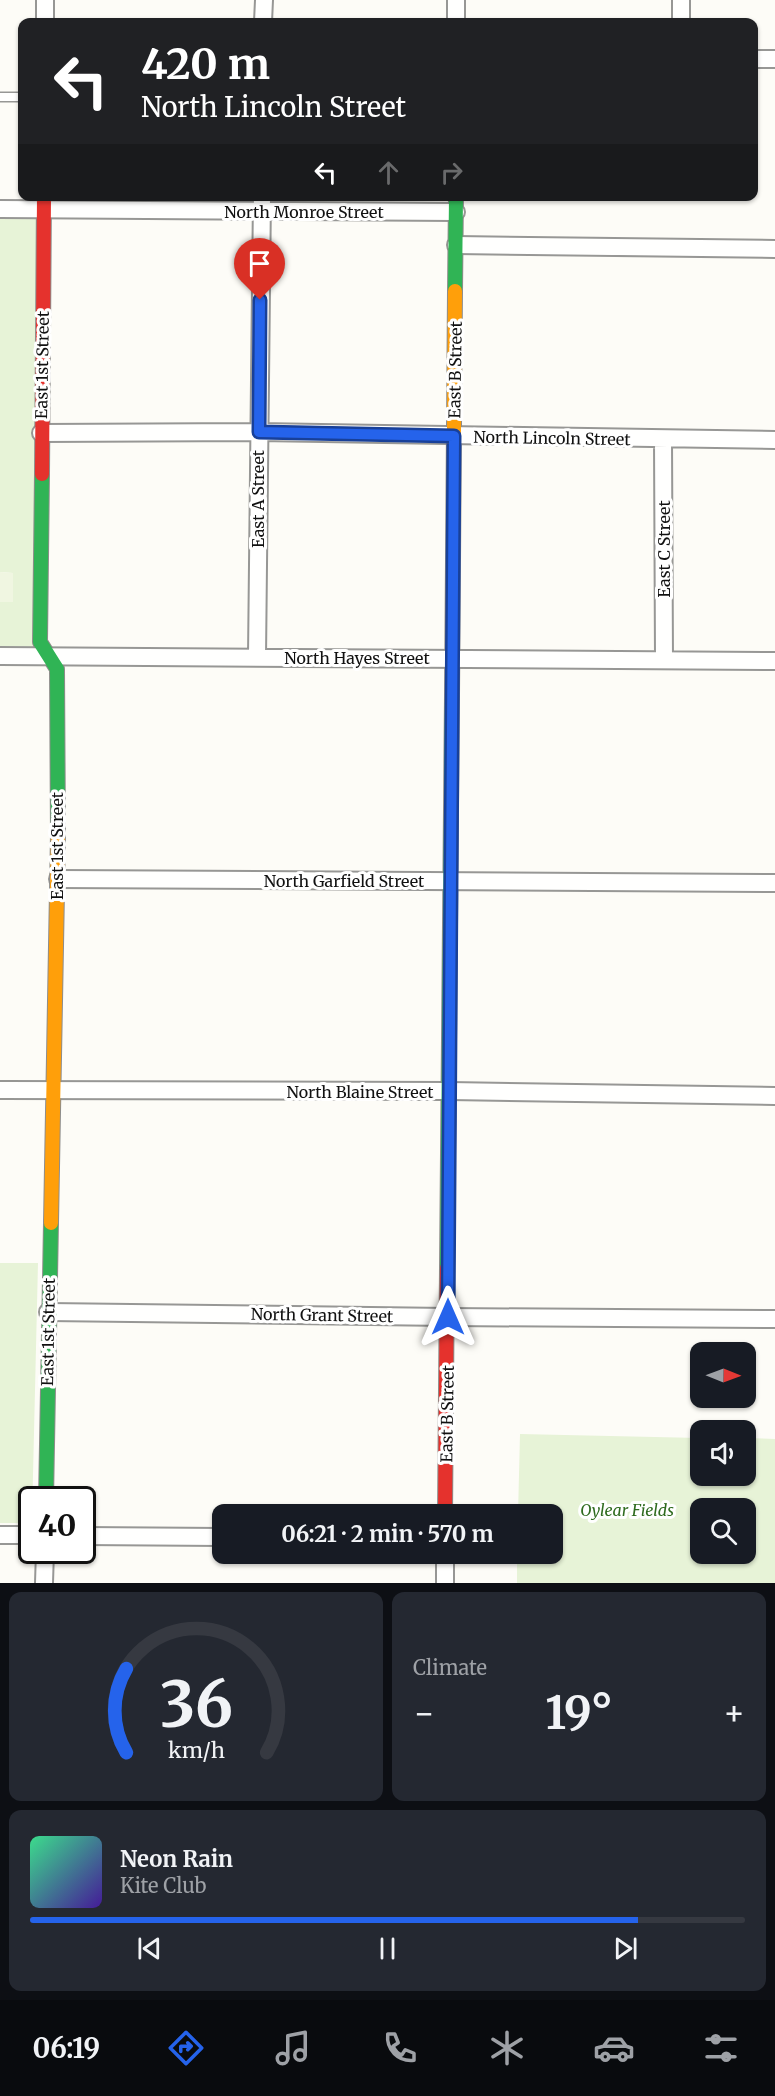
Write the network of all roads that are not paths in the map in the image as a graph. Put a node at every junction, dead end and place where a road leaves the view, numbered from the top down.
1 (45, 0) edge
2 (264, 0) edge
3 (456, 0) edge
4 (681, 0) edge
5 (45, 18) edge
6 (263, 18) edge
7 (456, 18) edge
8 (681, 18) edge
9 (758, 59) edge
10 (775, 59) edge
11 (0, 97) edge
12 (18, 97) edge
13 (44, 203) edge
14 (262, 204) edge
15 (456, 204) edge
16 (0, 209) edge
17 (456, 245) junction
18 (775, 249) edge
19 (259, 432) junction
20 (41, 433) junction
21 (454, 436) junction
22 (663, 440) junction
23 (775, 440) edge
24 (0, 656) edge
25 (47, 656) junction
26 (257, 657) junction
27 (453, 659) junction
28 (664, 659) junction
29 (775, 661) edge
30 (58, 879) junction
31 (452, 881) junction
32 (775, 884) edge
33 (0, 1090) edge
34 (53, 1091) junction
35 (450, 1091) junction
36 (775, 1096) edge
37 (48, 1312) junction
38 (448, 1317) junction
39 (775, 1319) edge
40 (46, 1486) edge
41 (445, 1504) edge
42 (0, 1535) edge
43 (18, 1535) edge
44 (96, 1536) edge
45 (212, 1537) edge
46 (45, 1564) edge
47 (445, 1564) edge
48 (44, 1583) edge
49 (445, 1583) edge

1 - 5 street
2 - 6 street
3 - 7 street
4 - 8 street
9 - 10 street
11 - 12 lane
13 - 14 street, North Monroe Street
13 - 16 street, North Monroe Street
13 - 20 street, East 1st Street
14 - 15 street, North Monroe Street
14 - 19 street, East A Street
15 - 17 street, East B Street
17 - 18 street
17 - 21 street, East B Street
19 - 20 street, North Lincoln Street
19 - 21 street, North Lincoln Street
19 - 26 street, East A Street
20 - 25 street, East 1st Street
21 - 22 street, North Lincoln Street
21 - 27 street, East B Street
22 - 23 street, North Lincoln Street
22 - 28 street, East C Street
24 - 25 street, North Hayes Street
25 - 26 street, North Hayes Street
25 - 30 street, East 1st Street
26 - 27 street, North Hayes Street
27 - 28 street, North Hayes Street
27 - 31 street, East B Street
28 - 29 street, North Hayes Street
30 - 31 street, North Garfield Street
30 - 34 street, East 1st Street
31 - 32 street, North Garfield Street
31 - 35 street, East B Street
33 - 34 street, North Blaine Street
34 - 35 street, North Blaine Street
34 - 37 street, East 1st Street
35 - 36 street, North Blaine Street
35 - 38 street, East B Street
37 - 38 street, North Grant Street
37 - 40 street, East 1st Street
38 - 39 street, North Grant Street
38 - 41 street, East B Street
42 - 43 street
44 - 45 street
46 - 48 street
47 - 49 street

